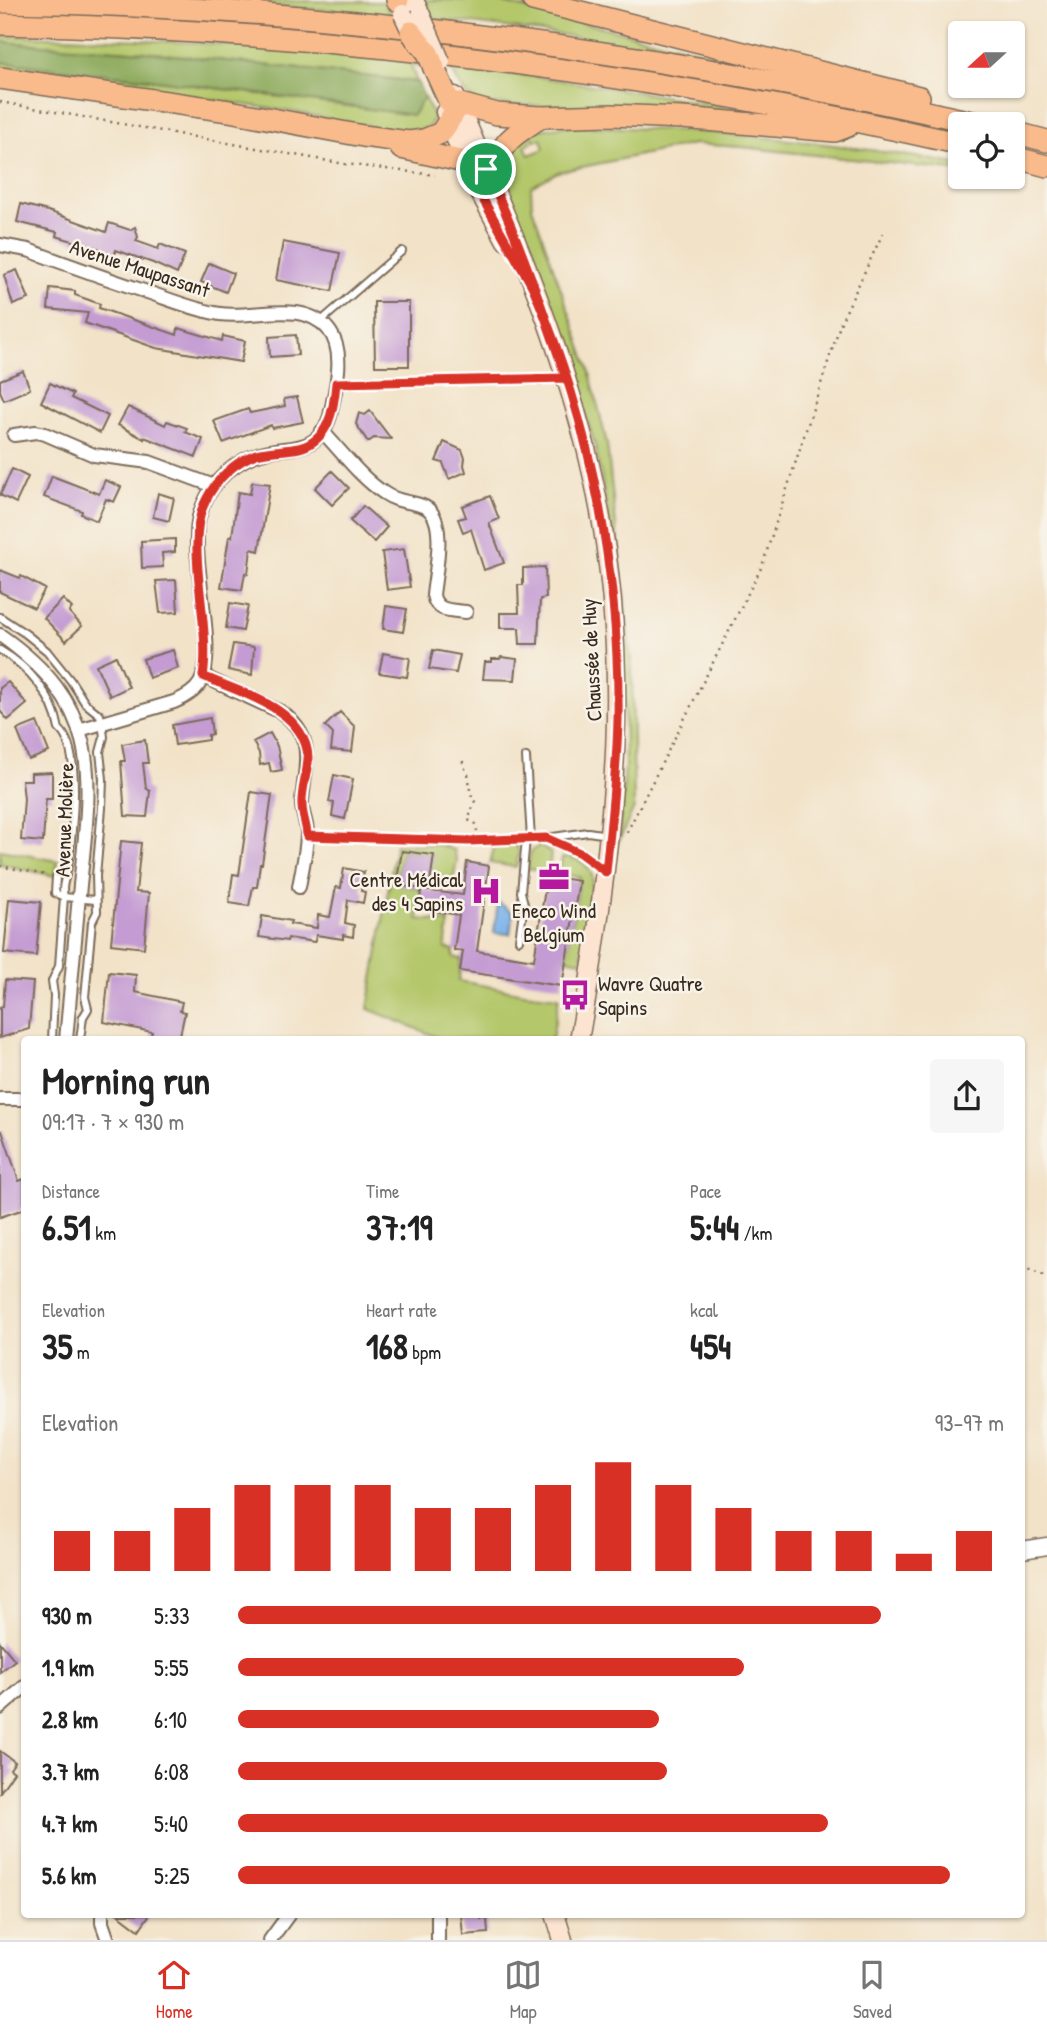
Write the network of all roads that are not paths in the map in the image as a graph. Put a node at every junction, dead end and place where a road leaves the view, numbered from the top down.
1 (533, 0) edge
2 (0, 2) edge
3 (406, 9) edge
4 (0, 24) edge
5 (0, 78) edge
6 (974, 112) edge
7 (454, 113) junction
8 (541, 117) junction
9 (948, 117) edge
10 (860, 121) junction
11 (1025, 135) edge
12 (363, 136) junction
13 (948, 141) edge
14 (1047, 141) edge
15 (1025, 160) edge
16 (1047, 166) edge
17 (467, 169) junction
18 (494, 187) junction
19 (0, 245) edge
20 (402, 251) dead end
21 (533, 287) junction
22 (320, 322) junction
23 (323, 431) junction
24 (14, 435) dead end
25 (214, 486) junction
26 (466, 612) dead end
27 (0, 617) edge
28 (0, 635) edge
29 (0, 650) edge
30 (203, 676) junction
31 (102, 723) junction
32 (79, 730) junction
33 (65, 734) junction
34 (526, 757) dead end
35 (617, 835) junction
36 (546, 838) junction
37 (528, 839) junction
38 (469, 841) road end
39 (606, 872) junction
40 (57, 877) road end
41 (299, 887) dead end
42 (64, 897) junction
43 (79, 898) junction
44 (95, 900) junction
45 (519, 940) dead end
46 (54, 995) junction
47 (70, 996) junction
48 (85, 997) junction
49 (52, 1036) edge
50 (66, 1036) edge
51 (81, 1036) edge
52 (580, 1036) edge
53 (0, 1098) edge
54 (21, 1099) edge
55 (1047, 1546) edge
56 (1025, 1550) edge
57 (21, 1690) edge
58 (0, 1708) edge
59 (102, 1918) edge
60 (286, 1918) edge
61 (438, 1918) edge
62 (556, 1918) edge
63 (108, 1940) edge
64 (270, 1940) edge
65 (438, 1940) edge
66 (562, 1940) edge

1 - 6 highway
2 - 9 highway
3 - 7 highway, bridge
4 - 10 highway
5 - 12 highway
7 - 8 highway
7 - 12 highway
7 - 17 main road, Chaussée de Huy
7 - 18 main road, Chaussée de Huy
8 - 10 highway
8 - 18 highway
10 - 13 highway
11 - 14 highway
12 - 17 highway
15 - 16 highway
17 - 21 main road, Chaussée de Huy
18 - 21 main road, Chaussée de Huy
19 - 22 street, Avenue Maupassant
20 - 22 lane
21 - 35 main road, Chaussée de Huy
22 - 23 street
23 - 25 street
23 - 26 street
24 - 25 street
25 - 30 street
27 - 31 lane
28 - 32 street, Avenue Molière
29 - 33 lane
30 - 31 street
30 - 41 street
31 - 32 street
31 - 44 lane
32 - 33 lane
32 - 43 street, Avenue Molière
33 - 42 lane
34 - 37 lane
35 - 36 lane
35 - 39 main road, Chaussée de Huy
36 - 37 lane
36 - 39 lane
37 - 38 lane
37 - 45 lane
39 - 52 main road, Chaussée de Huy
40 - 42 lane
42 - 43 lane
42 - 46 lane
43 - 44 lane
43 - 47 street, Avenue Molière
44 - 48 lane
46 - 47 lane
46 - 49 lane
47 - 48 lane
47 - 50 street, Avenue Molière
48 - 51 lane
53 - 54 street
55 - 56 street
57 - 58 street
59 - 63 street
60 - 64 street
61 - 65 street
62 - 66 main road

